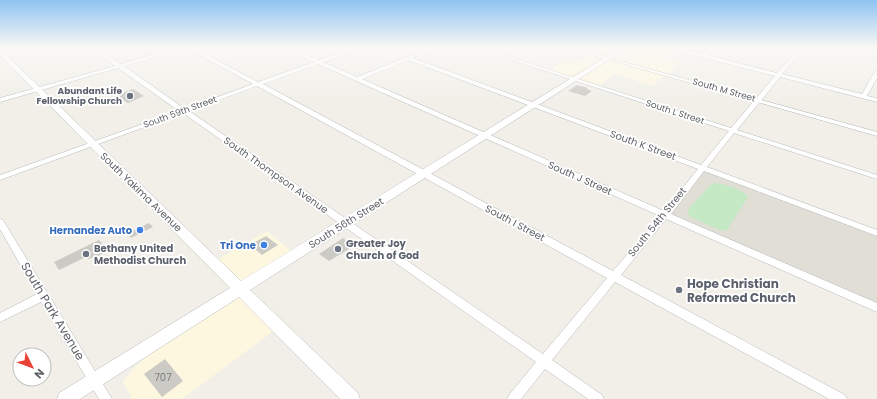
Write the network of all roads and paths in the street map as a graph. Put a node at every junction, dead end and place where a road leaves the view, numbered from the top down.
1 (14, 66) edge
2 (120, 66) joint
3 (223, 66) edge
4 (308, 66) edge
5 (327, 66) edge
6 (390, 66) edge
7 (428, 66) edge
8 (532, 66) edge
9 (596, 66) edge
10 (635, 66) edge
11 (745, 66) edge
12 (786, 66) edge
13 (877, 73) edge
14 (778, 74) junction
15 (358, 79) junction
16 (574, 79) junction
17 (258, 84) junction
18 (38, 90) junction
19 (864, 96) junction
20 (0, 100) edge
21 (757, 100) junction
22 (877, 100) edge
23 (534, 105) junction
24 (185, 110) junction
25 (732, 130) junction
26 (877, 134) edge
27 (484, 136) junction
28 (93, 145) junction
29 (702, 168) junction
30 (425, 174) junction
31 (877, 177) edge
32 (0, 178) edge
33 (665, 215) junction
34 (0, 222) edge
35 (346, 223) junction
36 (877, 233) edge
37 (4, 236) edge
38 (614, 276) junction
39 (241, 289) junction
40 (43, 296) junction
41 (877, 308) edge
42 (0, 318) edge
43 (544, 361) junction
44 (95, 380) junction
45 (65, 399) edge
46 (106, 399) edge
47 (352, 399) edge
48 (513, 399) edge
49 (598, 399) edge
50 (841, 399) edge

1 - 18 main road, South Yakima Avenue
2 - 18 street
2 - 24 street, South Thompson Avenue
3 - 17 street, South I Street
4 - 17 street, South 59th Street
5 - 15 street, South J Street
6 - 15 street
7 - 23 street, South K Street
8 - 16 street, South L Street
9 - 16 main road, South 56th Street
10 - 21 street, South M Street
11 - 14 street
12 - 14 street, South 54th Street
13 - 19 street
14 - 19 street
14 - 21 street, South 54th Street
15 - 27 street, South J Street
16 - 23 main road, South 56th Street
16 - 25 street, South L Street
17 - 24 street, South 59th Street
17 - 30 street, South I Street
18 - 20 street
18 - 28 main road, South Yakima Avenue
19 - 22 street
21 - 25 street, South 54th Street
21 - 26 street, South M Street
23 - 27 main road, South 56th Street
23 - 29 street, South K Street
24 - 28 street, South 59th Street
24 - 35 street, South Thompson Avenue
25 - 29 street, South 54th Street
25 - 31 street, South L Street
27 - 30 main road, South 56th Street
27 - 33 street, South J Street
28 - 32 street, South 59th Street
28 - 39 main road, South Yakima Avenue
29 - 33 street, South 54th Street
29 - 36 street, South K Street
30 - 35 main road, South 56th Street
30 - 38 street, South I Street
33 - 38 street, South 54th Street
33 - 41 street, South J Street
34 - 37 street, South Park Avenue
35 - 39 main road, South 56th Street
35 - 43 street, South Thompson Avenue
37 - 40 street, South Park Avenue
38 - 43 street, South 54th Street
38 - 50 street, South I Street
39 - 44 main road, South 56th Street
39 - 47 main road, South Yakima Avenue
40 - 42 street
40 - 44 street, South Park Avenue
43 - 48 street, South 54th Street
43 - 49 street, South Thompson Avenue
44 - 45 main road, South 56th Street
44 - 46 street, South Park Avenue

